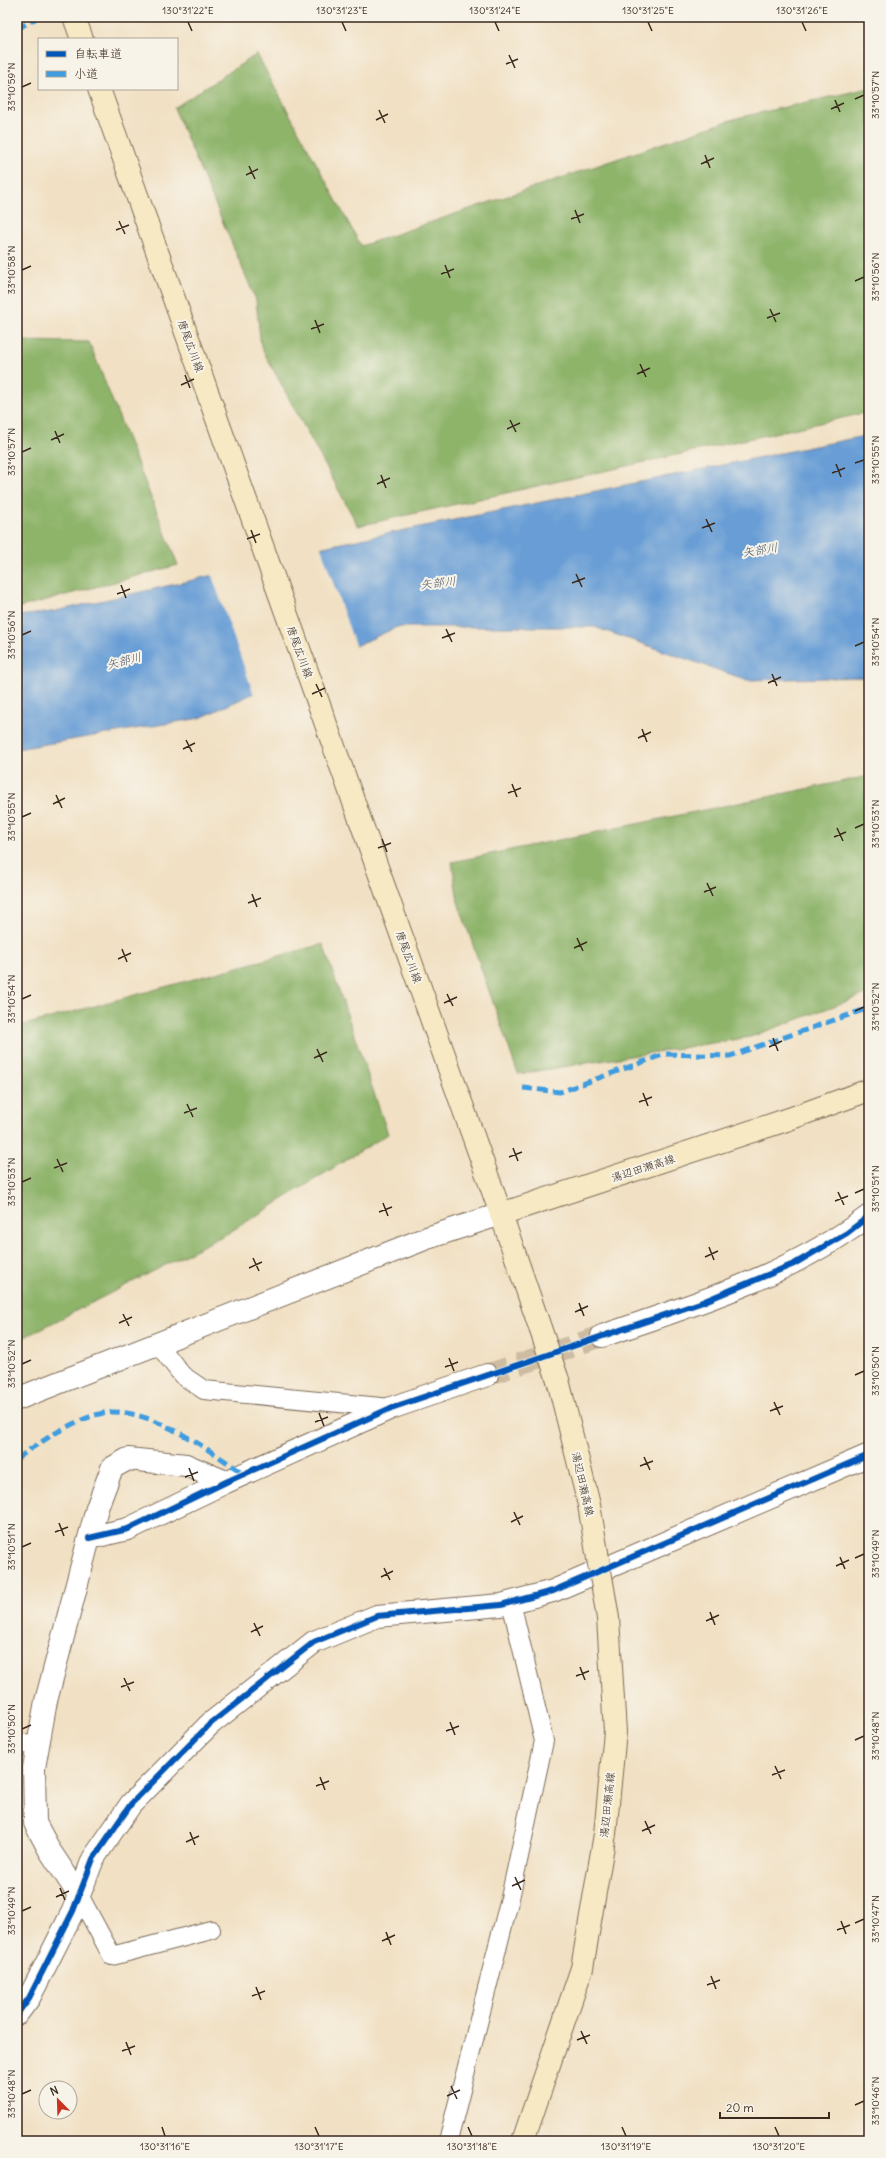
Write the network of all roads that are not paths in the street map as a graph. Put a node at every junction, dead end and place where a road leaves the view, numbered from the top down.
1 (74, 17) edge
2 (82, 38) edge
3 (99, 90) edge
4 (869, 1090) edge
5 (501, 1214) junction
6 (869, 1216) edge
7 (602, 1336) tunnel mouth
8 (158, 1344) junction
9 (487, 1375) tunnel mouth
10 (17, 1399) edge
11 (391, 1408) junction
12 (869, 1455) edge
13 (226, 1482) junction
14 (89, 1538) junction
15 (511, 1602) junction
16 (28, 1745) edge
17 (79, 1895) junction
18 (211, 1930) dead end
19 (17, 2014) edge
20 (448, 2141) edge
21 (523, 2141) edge

1 - 2 main road
3 - 5 main road, 唐尾広川線
4 - 5 main road, 湯辺田瀬高線
5 - 8 street
5 - 21 main road, 湯辺田瀬高線, bridge
6 - 7 street
8 - 10 street
8 - 11 lane
9 - 11 street
11 - 13 street
12 - 15 street
13 - 14 street
13 - 14 street
14 - 16 street
15 - 17 street
15 - 20 lane
16 - 17 street
17 - 18 lane
17 - 19 street

